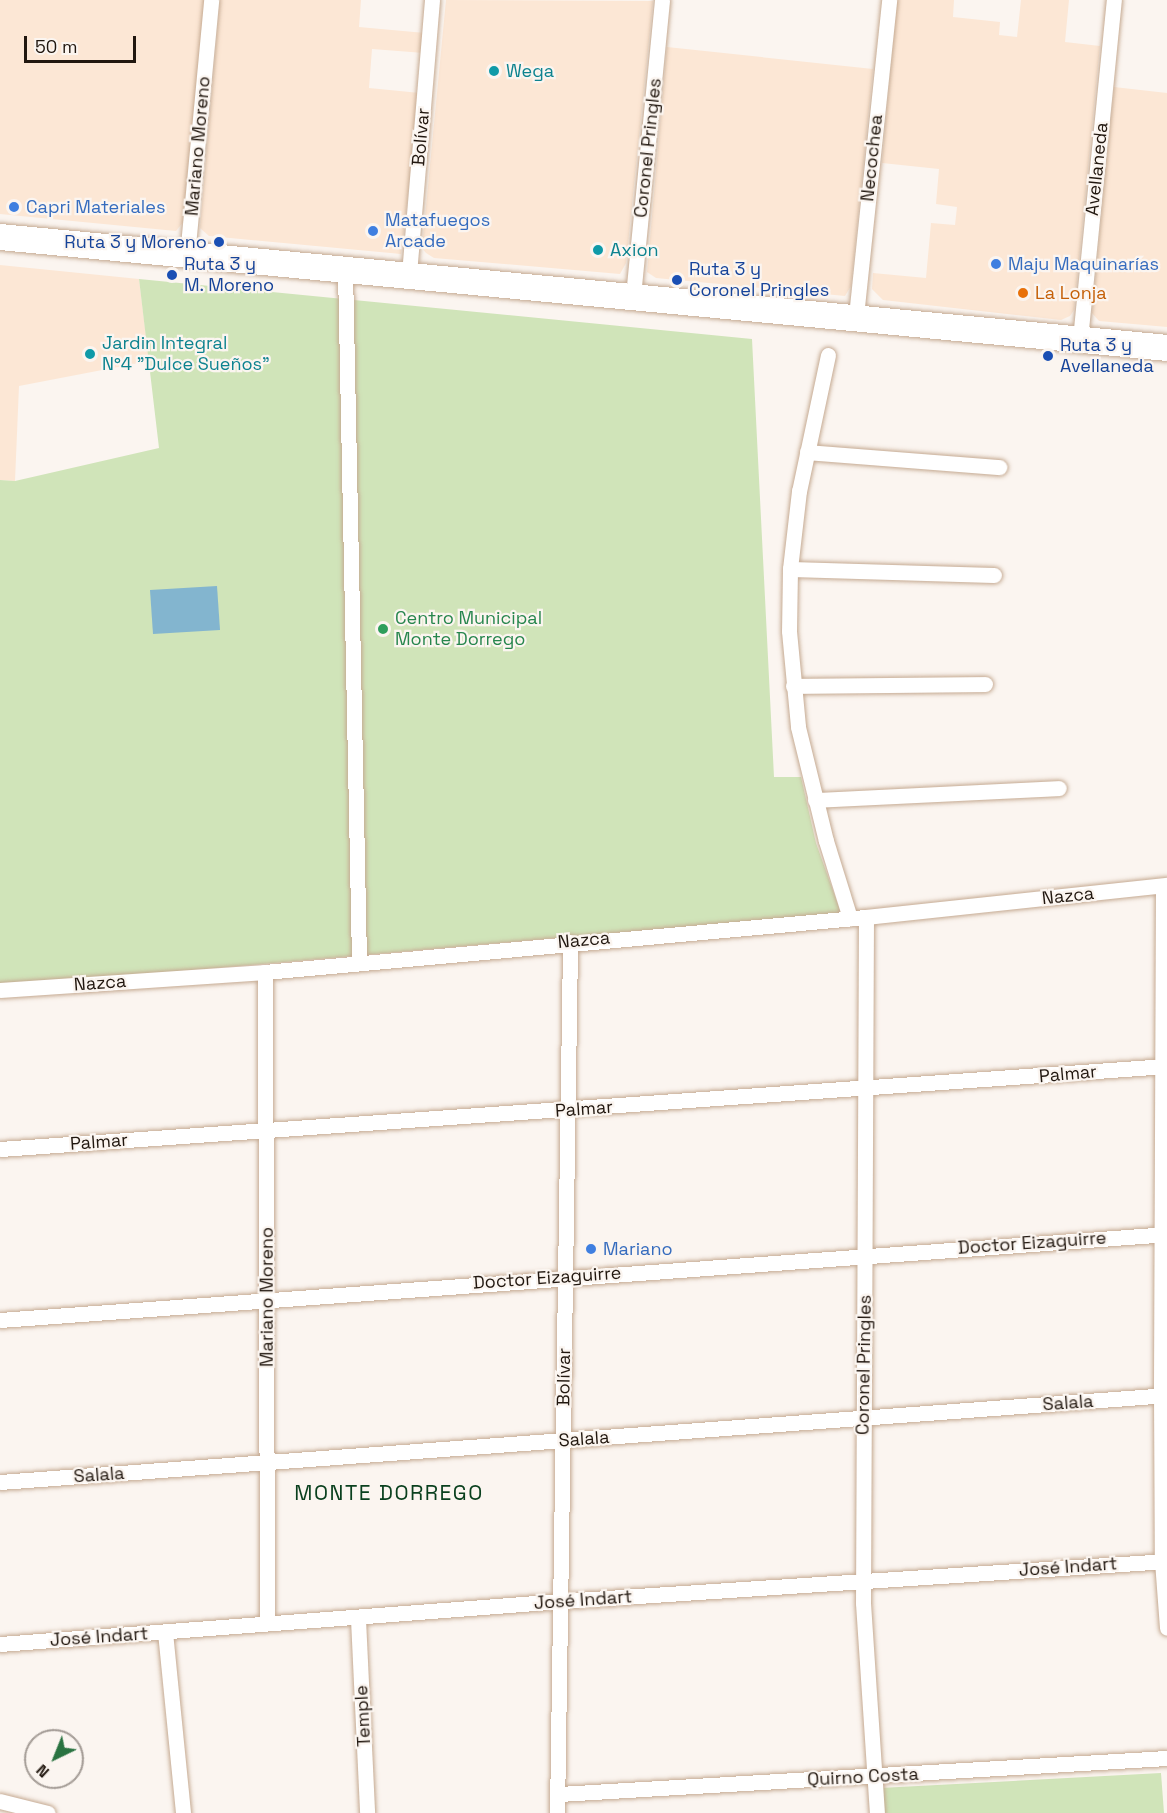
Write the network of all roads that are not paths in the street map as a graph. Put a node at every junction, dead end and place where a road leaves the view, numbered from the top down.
1 (211, 0) edge
2 (432, 0) edge
3 (662, 0) edge
4 (889, 0) edge
5 (1114, 0) edge
6 (0, 237) edge
7 (188, 256) junction
8 (345, 269) junction
9 (410, 274) junction
10 (633, 296) junction
11 (856, 316) junction
12 (1080, 339) junction
13 (1167, 348) edge
14 (828, 355) dead end
15 (807, 452) junction
16 (999, 467) dead end
17 (790, 569) junction
18 (994, 575) dead end
19 (985, 684) dead end
20 (793, 686) junction
21 (1059, 788) dead end
22 (815, 800) junction
23 (1165, 886) edge
24 (866, 917) junction
25 (850, 918) junction
26 (570, 942) junction
27 (359, 962) junction
28 (265, 972) junction
29 (0, 990) edge
30 (1166, 1066) edge
31 (867, 1090) junction
32 (567, 1110) junction
33 (266, 1131) junction
34 (0, 1149) edge
35 (1166, 1234) edge
36 (866, 1255) junction
37 (565, 1277) junction
38 (268, 1298) junction
39 (0, 1320) edge
40 (1164, 1395) edge
41 (863, 1419) junction
42 (563, 1440) junction
43 (267, 1464) junction
44 (0, 1482) edge
45 (1165, 1561) edge
46 (863, 1581) junction
47 (562, 1601) junction
48 (358, 1619) junction
49 (267, 1623) junction
50 (1167, 1628) edge
51 (165, 1632) junction
52 (0, 1644) edge
53 (1167, 1758) edge
54 (874, 1777) junction
55 (559, 1794) junction
56 (0, 1801) edge
57 (48, 1813) edge
58 (183, 1813) edge
59 (367, 1813) edge
60 (557, 1813) edge
61 (877, 1813) edge

1 - 7 street, Mariano Moreno
2 - 9 street, Bolívar
3 - 10 street, Coronel Pringles
4 - 11 street, Necochea
5 - 12 street, Avellaneda
6 - 7 highway
7 - 8 highway
8 - 9 highway
8 - 27 street
9 - 10 highway
10 - 11 highway
11 - 12 highway
12 - 13 highway
14 - 15 street
15 - 16 street
15 - 17 street
17 - 18 street
17 - 20 street
19 - 20 street
20 - 22 street
21 - 22 street
22 - 25 street
23 - 24 street, Nazca
23 - 30 street
24 - 25 street, Nazca
24 - 31 street, Coronel Pringles
25 - 26 street, Nazca
26 - 27 street, Nazca
26 - 32 street, Bolívar
27 - 28 street, Nazca
28 - 29 street, Nazca
28 - 33 street, Mariano Moreno
30 - 31 street, Palmar
30 - 35 street
31 - 32 street, Palmar
31 - 36 street, Coronel Pringles
32 - 33 street, Palmar
32 - 37 street, Bolívar
33 - 34 street, Palmar
33 - 38 street, Mariano Moreno
35 - 36 street, Doctor Eizaguirre
35 - 40 street
36 - 37 street, Doctor Eizaguirre
36 - 41 street, Coronel Pringles
37 - 38 street, Doctor Eizaguirre
37 - 42 street, Bolívar
38 - 39 street, Doctor Eizaguirre
38 - 43 street, Mariano Moreno
40 - 41 street, Salala
40 - 45 street
41 - 42 street, Salala
41 - 46 street, Coronel Pringles
42 - 43 street, Salala
42 - 47 street, Bolívar
43 - 44 street, Salala
43 - 49 street, Mariano Moreno
45 - 46 street, José Indart
45 - 50 street
46 - 47 street, José Indart
46 - 54 street, Coronel Pringles
47 - 48 street, José Indart
47 - 55 street, Bolívar
48 - 49 street, José Indart
48 - 59 street, Temple
49 - 51 street, José Indart
51 - 52 street, José Indart
51 - 58 street
53 - 54 street, Quirno Costa
54 - 55 street, Quirno Costa
54 - 61 street, Coronel Pringles
55 - 60 street, Bolívar
56 - 57 street

